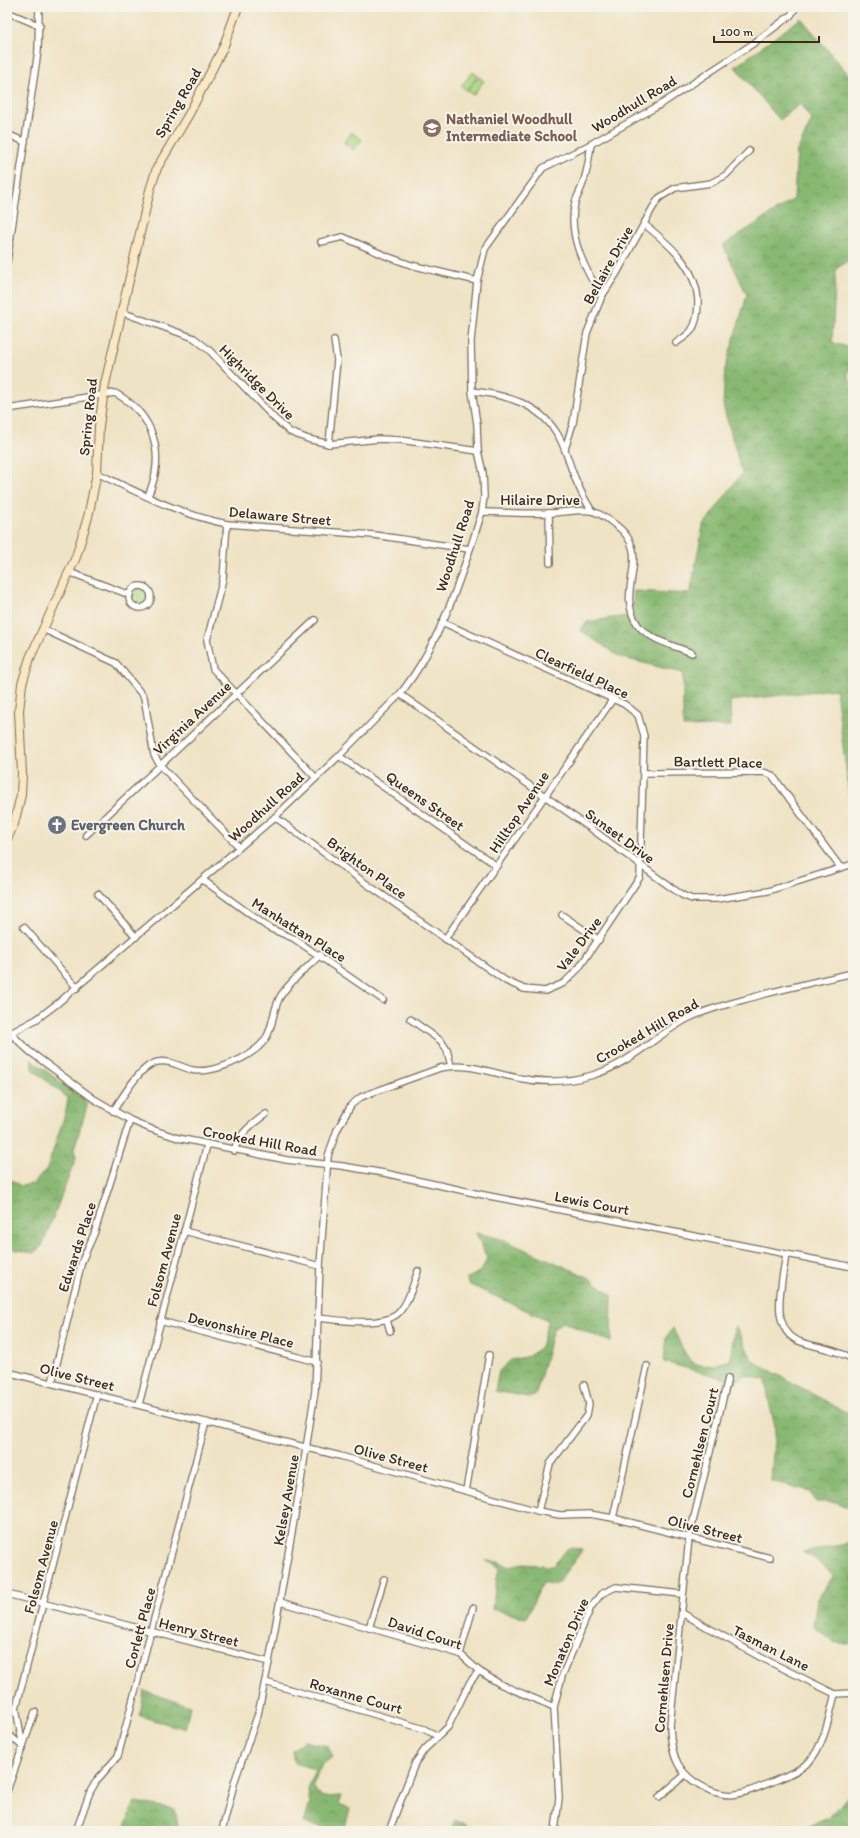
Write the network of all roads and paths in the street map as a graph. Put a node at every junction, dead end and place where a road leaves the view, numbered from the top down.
1 (39, 7) edge
2 (238, 7) edge
3 (796, 7) edge
4 (7, 12) edge
5 (40, 26) junction
6 (7, 134) edge
7 (25, 142) junction
8 (591, 144) junction
9 (749, 151) dead end
10 (644, 224) junction
11 (321, 242) dead end
12 (7, 259) edge
13 (477, 281) junction
14 (602, 296) junction
15 (121, 312) junction
16 (334, 340) dead end
17 (676, 343) dead end
18 (472, 391) junction
19 (103, 395) junction
20 (7, 409) edge
21 (329, 444) junction
22 (565, 449) junction
23 (478, 451) junction
24 (97, 473) junction
25 (148, 496) junction
26 (592, 511) junction
27 (482, 512) junction
28 (549, 513) junction
29 (227, 524) junction
30 (469, 549) junction
31 (550, 563) dead end
32 (69, 572) junction
33 (130, 594) dead end
34 (315, 620) dead end
35 (442, 622) junction
36 (43, 629) junction
37 (692, 653) dead end
38 (236, 694) junction
39 (400, 694) junction
40 (613, 699) junction
41 (339, 756) junction
42 (160, 765) junction
43 (644, 773) junction
44 (316, 778) junction
45 (545, 796) junction
46 (275, 816) junction
47 (86, 834) dead end
48 (7, 839) edge
49 (239, 847) junction
50 (853, 864) edge
51 (640, 865) junction
52 (497, 866) junction
53 (840, 867) junction
54 (203, 880) junction
55 (98, 894) dead end
56 (562, 915) dead end
57 (24, 927) dead end
58 (136, 937) junction
59 (445, 939) junction
60 (599, 940) junction
61 (320, 955) junction
62 (853, 973) edge
63 (77, 988) junction
64 (383, 1000) dead end
65 (410, 1019) dead end
66 (8, 1033) edge
67 (451, 1066) junction
68 (113, 1111) junction
69 (266, 1114) dead end
70 (130, 1120) junction
71 (207, 1145) junction
72 (234, 1151) junction
73 (326, 1165) junction
74 (184, 1231) junction
75 (786, 1254) junction
76 (320, 1266) junction
77 (853, 1267) edge
78 (418, 1271) dead end
79 (318, 1318) junction
80 (387, 1320) junction
81 (160, 1322) junction
82 (390, 1331) dead end
83 (489, 1355) dead end
84 (853, 1359) edge
85 (317, 1362) junction
86 (647, 1366) dead end
87 (7, 1372) edge
88 (728, 1378) dead end
89 (52, 1382) junction
90 (584, 1385) dead end
91 (98, 1394) junction
92 (139, 1404) junction
93 (206, 1422) junction
94 (306, 1449) junction
95 (466, 1491) junction
96 (538, 1511) junction
97 (613, 1518) junction
98 (689, 1538) junction
99 (770, 1558) dead end
100 (384, 1579) dead end
101 (7, 1594) edge
102 (682, 1594) junction
103 (280, 1602) junction
104 (44, 1603) junction
105 (473, 1608) dead end
106 (682, 1613) junction
107 (369, 1628) junction
108 (151, 1632) junction
109 (460, 1654) junction
110 (269, 1662) junction
111 (479, 1671) junction
112 (265, 1682) junction
113 (853, 1693) edge
114 (835, 1694) junction
115 (554, 1707) junction
116 (35, 1712) dead end
117 (7, 1733) edge
118 (438, 1736) junction
119 (23, 1747) junction
120 (685, 1775) junction
121 (7, 1791) edge
122 (659, 1797) dead end
123 (76, 1831) edge
124 (222, 1831) edge
125 (389, 1831) edge
126 (555, 1831) edge

1 - 5 street
2 - 15 main road, Spring Road
3 - 8 street, Woodhull Road
4 - 5 street
5 - 7 street
6 - 7 street
7 - 12 street
8 - 13 street, Woodhull Road
8 - 14 street
9 - 10 street, Bellaire Drive
10 - 14 street, Bellaire Drive
10 - 17 street
11 - 13 street
13 - 18 street, Woodhull Road
14 - 22 street, Bellaire Drive
15 - 19 main road, Spring Road
15 - 21 street, Highridge Drive
16 - 21 street
18 - 22 street
18 - 23 street, Woodhull Road
19 - 20 street
19 - 24 main road, Spring Road
19 - 25 street
21 - 23 street, Highridge Drive
22 - 26 street
23 - 27 street, Woodhull Road
24 - 25 street, Delaware Street
24 - 32 main road, Spring Road
25 - 29 street, Delaware Street
26 - 28 street, Hilaire Drive
26 - 37 street, Hilaire Drive
27 - 28 street, Hilaire Drive
27 - 30 street, Woodhull Road
28 - 31 street
29 - 30 street, Delaware Street
29 - 38 street
30 - 35 street, Woodhull Road
32 - 33 street
32 - 36 main road, Spring Road
34 - 38 street, Virginia Avenue
35 - 39 street, Woodhull Road
35 - 40 street, Clearfield Place
36 - 42 street
36 - 48 main road, Spring Road
38 - 42 street, Virginia Avenue
38 - 44 street
39 - 41 street, Woodhull Road
39 - 45 street, Sunset Drive
40 - 43 street, Clearfield Place
40 - 45 street, Hilltop Avenue
41 - 44 street, Woodhull Road
41 - 52 street, Queens Street
42 - 47 street, Virginia Avenue
42 - 49 street
43 - 51 street, Clearfield Place
43 - 53 street, Bartlett Place
44 - 46 street, Woodhull Road
45 - 51 street, Sunset Drive
45 - 52 street, Hilltop Avenue
46 - 49 street, Woodhull Road
46 - 59 street, Brighton Place
49 - 54 street, Woodhull Road
50 - 53 street, Sunset Drive
51 - 53 street, Sunset Drive
51 - 60 street, Vale Drive
52 - 59 street, Hilltop Avenue
54 - 58 street, Woodhull Road
54 - 61 street, Manhattan Place
55 - 58 street
56 - 60 street
57 - 63 street
58 - 63 street, Woodhull Road
59 - 60 street, Vale Drive
61 - 64 street, Manhattan Place
61 - 68 street
62 - 67 street, Crooked Hill Road
63 - 66 street, Woodhull Road
65 - 67 street
66 - 68 street, Crooked Hill Road
67 - 73 street, Crooked Hill Road
68 - 70 street, Crooked Hill Road
69 - 72 street
70 - 71 street, Crooked Hill Road
70 - 89 street, Edwards Place
71 - 72 street, Crooked Hill Road
71 - 74 street, Folsom Avenue
72 - 73 street, Crooked Hill Road
73 - 75 street, Lewis Court
73 - 76 street, Kelsey Avenue
74 - 76 street
74 - 81 street, Folsom Avenue
75 - 77 street, Lewis Court
75 - 84 street
76 - 79 street, Kelsey Avenue
78 - 80 street
79 - 80 street
79 - 85 street, Kelsey Avenue
80 - 82 street
81 - 85 street, Devonshire Place
81 - 92 street, Folsom Avenue
83 - 95 street
85 - 94 street, Kelsey Avenue
86 - 97 street
87 - 89 street, Olive Street
88 - 98 street, Cornehlsen Court
89 - 91 street, Olive Street
90 - 96 street
91 - 92 street, Olive Street
91 - 104 street, Folsom Avenue
92 - 93 street, Olive Street
93 - 94 street, Olive Street
93 - 108 street, Corlett Place
94 - 95 street, Olive Street
94 - 103 street, Kelsey Avenue
95 - 96 street, Olive Street
96 - 97 street, Olive Street
97 - 98 street, Olive Street
98 - 99 street, Olive Street
98 - 102 street, Cornehlsen Drive
100 - 107 street
101 - 104 street, Henry Street
102 - 106 street, Cornehlsen Drive
102 - 115 street, Monaton Drive
103 - 107 street, David Court
103 - 110 street, Kelsey Avenue
104 - 108 street, Henry Street
104 - 119 street, Folsom Avenue
105 - 109 street
106 - 114 street, Tasman Lane
106 - 120 street, Cornehlsen Drive
107 - 109 street, David Court
108 - 110 street, Henry Street
108 - 123 street, Corlett Place
109 - 111 street, David Court
110 - 112 street, Kelsey Avenue
111 - 115 street, David Court
111 - 118 street
112 - 118 street, Roxanne Court
112 - 124 street, Kelsey Avenue
113 - 114 street, Tasman Lane
114 - 120 street, Cornehlsen Drive
115 - 126 street, Monaton Drive
116 - 119 street
117 - 119 street
118 - 125 street
119 - 121 street
120 - 122 street

